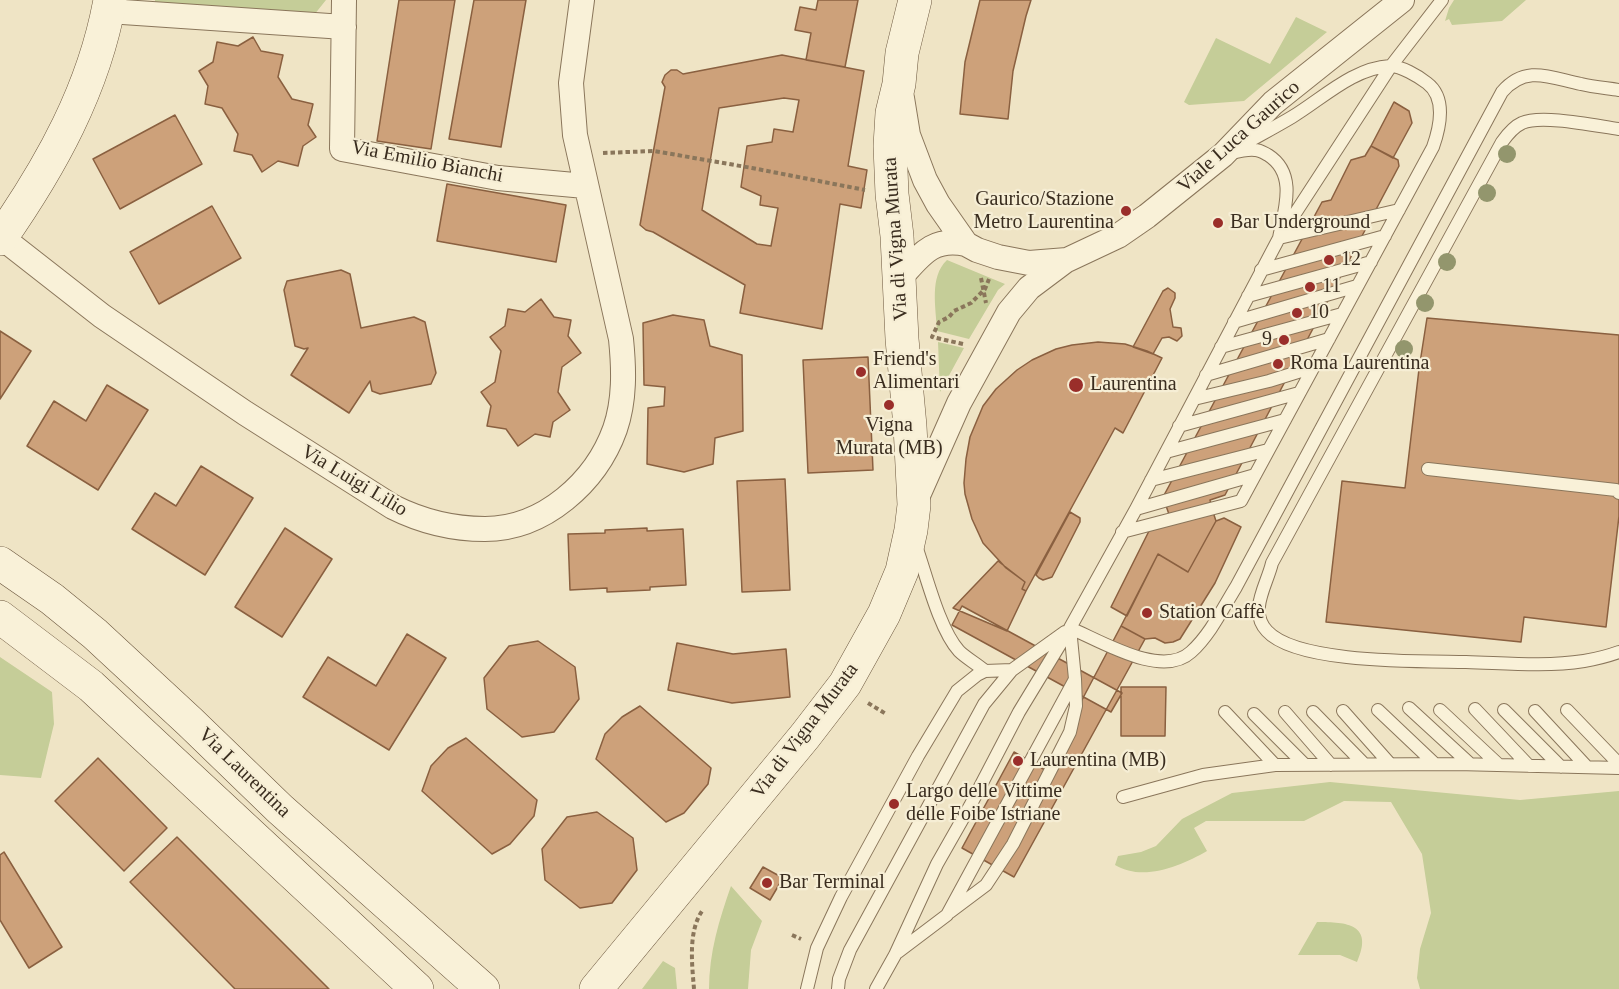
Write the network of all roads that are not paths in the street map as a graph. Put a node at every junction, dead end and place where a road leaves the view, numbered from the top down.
1 (344, 0) edge
2 (582, 0) edge
3 (915, 0) edge
4 (1402, 0) edge
5 (1442, 0) edge
6 (109, 5) edge
7 (344, 27) junction
8 (1391, 66) junction
9 (899, 84) junction
10 (1619, 90) edge
11 (1619, 129) edge
12 (1223, 155) junction
13 (585, 186) junction
14 (1399, 210) junction
15 (1385, 236) junction
16 (1, 238) edge
17 (1279, 238) junction
18 (966, 244) junction
19 (1067, 260) junction
20 (1371, 262) junction
21 (1261, 270) junction
22 (900, 278) junction
23 (1357, 286) junction
24 (1248, 296) junction
25 (1342, 314) junction
26 (1234, 322) junction
27 (1329, 339) junction
28 (1221, 347) junction
29 (1314, 367) junction
30 (1206, 375) junction
31 (1299, 393) junction
32 (1194, 399) junction
33 (1285, 420) junction
34 (1179, 426) junction
35 (1268, 450) junction
36 (1166, 452) junction
37 (1428, 470) dead end
38 (1255, 474) junction
39 (1151, 480) junction
40 (1619, 493) edge
41 (1136, 508) junction
42 (913, 518) junction
43 (1122, 532) junction
44 (0, 563) edge
45 (0, 617) edge
46 (1070, 628) junction
47 (1619, 652) edge
48 (1012, 670) junction
49 (985, 671) junction
50 (1075, 679) junction
51 (1409, 708) dead end
52 (1475, 709) dead end
53 (1378, 710) dead end
54 (1440, 710) dead end
55 (1504, 710) dead end
56 (1567, 710) dead end
57 (1343, 711) dead end
58 (1535, 711) dead end
59 (1225, 712) dead end
60 (1285, 712) dead end
61 (1313, 712) dead end
62 (1254, 714) dead end
63 (1364, 764) junction
64 (1390, 764) junction
65 (1435, 764) junction
66 (1470, 764) junction
67 (1619, 764) edge
68 (1275, 765) junction
69 (1305, 765) junction
70 (1331, 765) junction
71 (1499, 765) junction
72 (1528, 766) junction
73 (1561, 766) junction
74 (1587, 767) junction
75 (1619, 768) edge
76 (1123, 797) dead end
77 (947, 915) junction
78 (895, 955) junction
79 (417, 989) edge
80 (483, 989) edge
81 (596, 989) edge
82 (807, 989) edge
83 (838, 989) edge
84 (876, 989) edge

1 - 7 street, Via Emilio Bianchi
2 - 13 street, Via Luigi Lilio
3 - 9 main road, Via di Vigna Murata
4 - 12 street, Viale Luca Gaurico
5 - 8 lane
6 - 7 street
6 - 16 main road
7 - 13 street, Via Emilio Bianchi
8 - 12 lane
8 - 14 lane
8 - 17 lane
9 - 18 street
9 - 22 main road, Via di Vigna Murata
10 - 46 lane
11 - 47 lane
12 - 17 lane
12 - 19 street, Viale Luca Gaurico
13 - 16 street, Via Luigi Lilio
14 - 15 lane
14 - 17 lane
15 - 20 lane
15 - 21 lane
17 - 21 lane
18 - 19 street, Viale Luca Gaurico
18 - 22 street, Viale Luca Gaurico
19 - 42 street, Viale Luca Gaurico
20 - 23 lane
20 - 24 lane
21 - 24 lane
22 - 42 main road, Via di Vigna Murata
23 - 25 lane
23 - 26 lane
24 - 26 lane
25 - 27 lane
25 - 28 lane
26 - 28 lane
27 - 29 lane
27 - 30 lane
28 - 30 lane
29 - 31 lane
29 - 32 lane
30 - 32 lane
31 - 33 lane
31 - 34 lane
32 - 34 lane
33 - 35 lane
33 - 36 lane
34 - 36 lane
35 - 38 lane
35 - 39 lane
36 - 39 lane
37 - 40 lane
38 - 41 lane
38 - 43 lane
39 - 41 lane
41 - 43 lane
42 - 49 lane
42 - 81 main road, Via di Vigna Murata
43 - 46 lane
44 - 80 main road, Via Laurentina
45 - 79 main road, Via Laurentina
46 - 48 lane
46 - 50 lane
46 - 78 lane
48 - 49 lane
48 - 83 lane
49 - 82 lane
50 - 77 lane
50 - 77 lane
51 - 66 lane
52 - 72 lane
53 - 65 lane
54 - 71 lane
55 - 73 lane
56 - 67 lane
57 - 64 lane
58 - 74 lane
59 - 68 lane
60 - 70 lane
61 - 63 lane
62 - 69 lane
63 - 64 lane
63 - 70 lane
64 - 65 lane
65 - 66 lane
66 - 71 lane
68 - 69 lane
68 - 76 lane
69 - 70 lane
71 - 72 lane
72 - 73 lane
73 - 74 lane
74 - 75 lane
77 - 78 lane
78 - 84 lane

